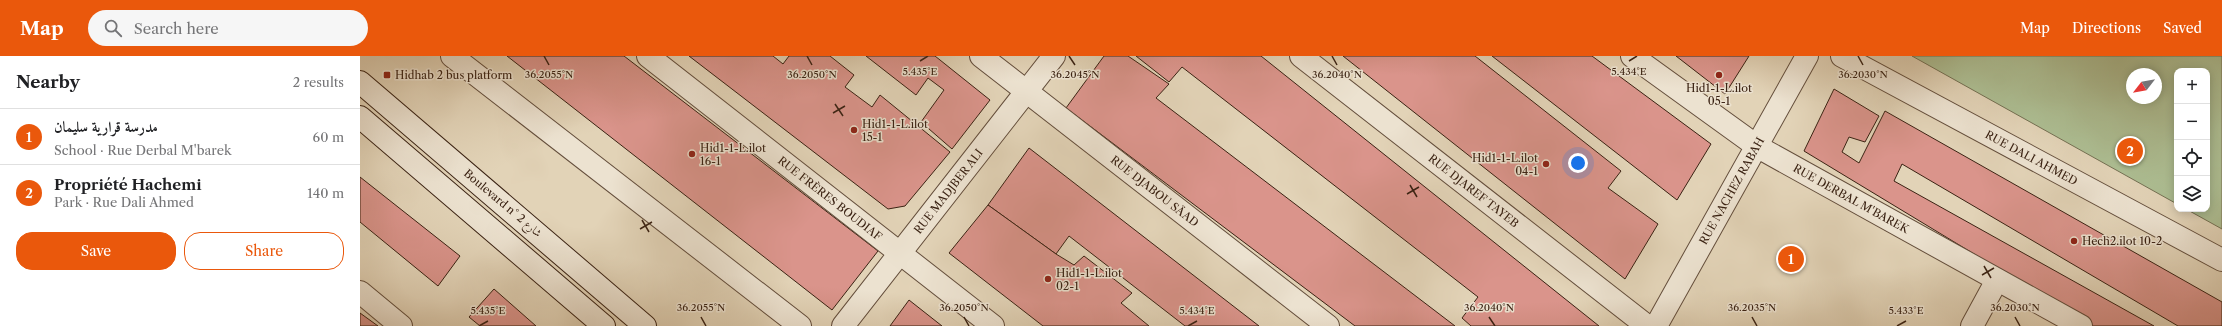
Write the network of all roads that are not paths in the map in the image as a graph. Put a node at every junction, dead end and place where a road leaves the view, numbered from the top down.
1 (452, 56) edge
2 (648, 56) edge
3 (981, 56) edge
4 (1054, 56) edge
5 (1301, 56) edge
6 (1632, 56) edge
7 (1807, 56) edge
8 (1842, 56) edge
9 (360, 82) edge
10 (1026, 91) junction
11 (360, 117) edge
12 (1758, 147) junction
13 (900, 253) junction
14 (2222, 260) edge
15 (1997, 280) junction
16 (360, 292) edge
17 (401, 326) edge
18 (604, 326) edge
19 (645, 326) edge
20 (800, 326) edge
21 (843, 326) edge
22 (993, 326) edge
23 (1328, 326) edge
24 (1647, 326) edge
25 (1656, 326) edge
26 (1972, 326) edge
27 (2080, 326) edge

1 - 20 street
2 - 13 street, RUE FRÈRES BOUDIAF
3 - 10 street, RUE DJABOU SÄAD
4 - 10 street, RUE MADJBER ALI
5 - 24 street, RUE DJAREF TAYEB
6 - 12 street, RUE DERBAL M'BAREK
7 - 12 street, RUE NACHEZ RABAH
8 - 14 street, RUE DALI AHMED
9 - 19 street, Boulevard n° شارع 2
10 - 13 street, RUE MADJBER ALI
10 - 23 street, RUE DJABOU SÄAD
11 - 18 street
12 - 15 street, RUE DERBAL M'BAREK
12 - 25 street, RUE NACHEZ RABAH
13 - 21 street, RUE MADJBER ALI
13 - 22 street, RUE FRÈRES BOUDIAF
15 - 26 street
15 - 27 street, RUE DERBAL M'BAREK
16 - 17 street

